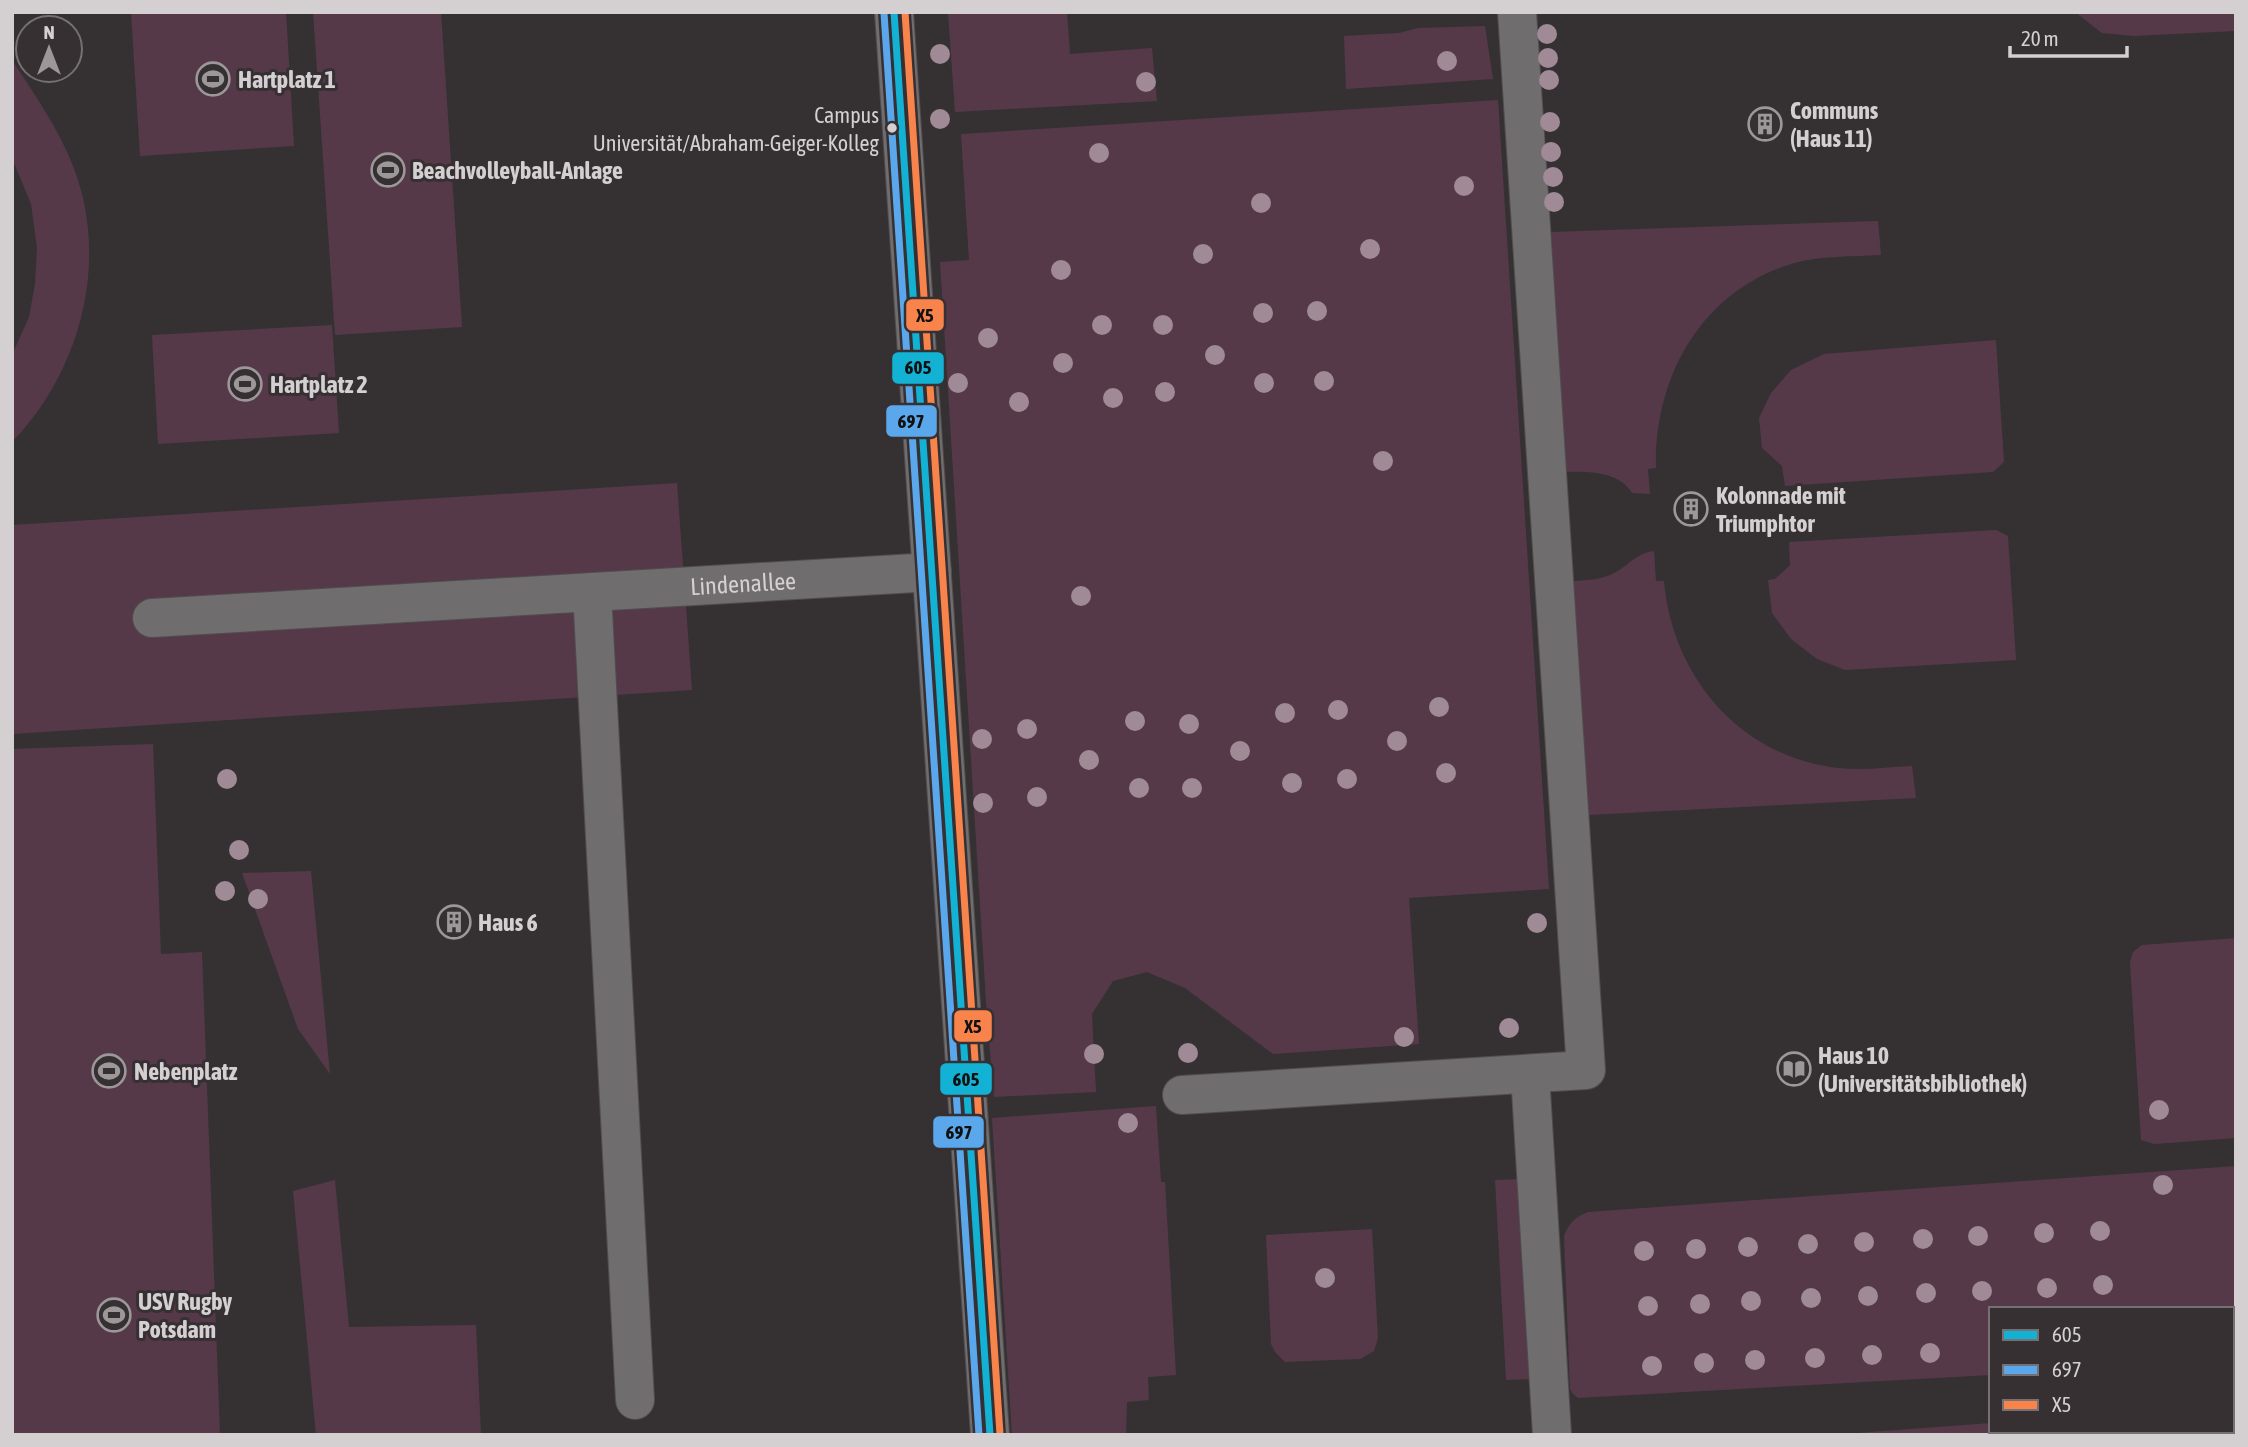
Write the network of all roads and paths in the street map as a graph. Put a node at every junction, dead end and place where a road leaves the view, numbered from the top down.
1 (894, 12) edge
2 (1517, 12) edge
3 (932, 572) junction
4 (592, 592) junction
5 (152, 618) dead end
6 (1530, 1074) junction
7 (1182, 1095) dead end
8 (635, 1400) dead end
9 (990, 1435) edge
10 (1552, 1435) edge

1 - 3 street
2 - 6 street
3 - 4 street, Lindenallee
3 - 9 street
4 - 5 street, Lindenallee
4 - 8 street
6 - 7 street
6 - 10 street

